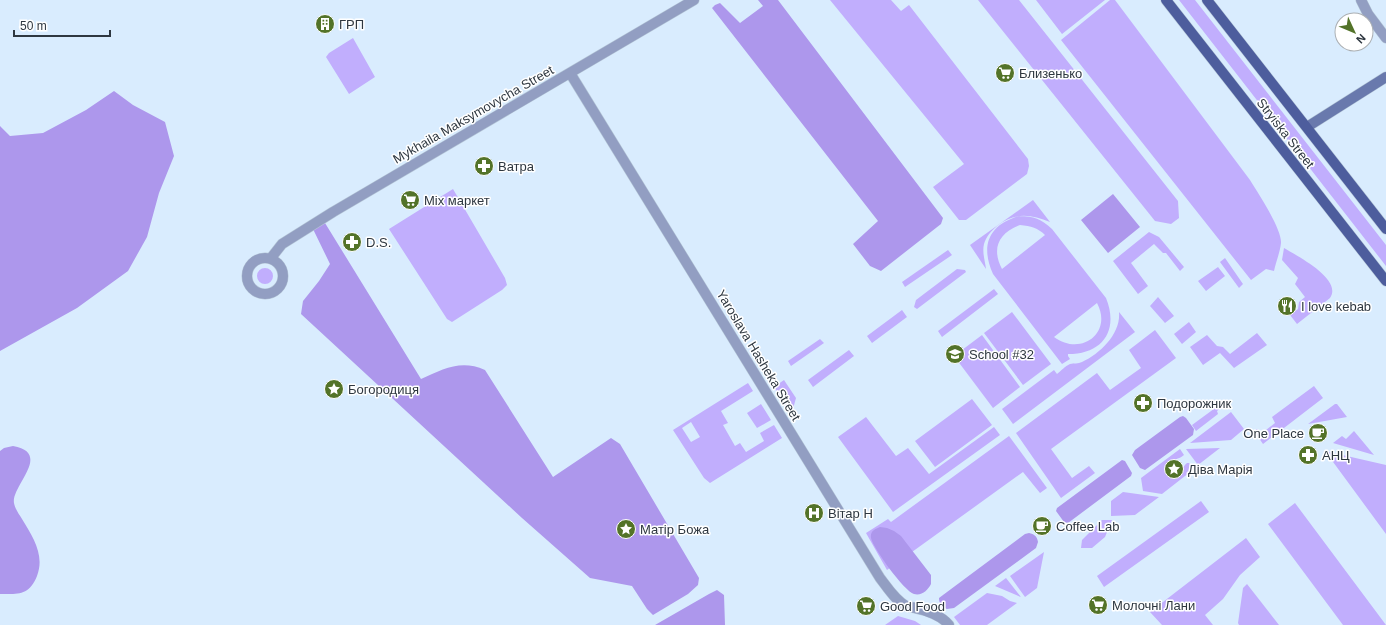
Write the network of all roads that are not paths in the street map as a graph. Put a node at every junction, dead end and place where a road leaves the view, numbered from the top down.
1 (694, 0) edge
2 (1166, 0) edge
3 (1207, 0) edge
4 (1361, 0) edge
5 (1386, 38) edge
6 (570, 73) junction
7 (1386, 77) edge
8 (1307, 127) junction
9 (1386, 229) edge
10 (271, 258) dead end
11 (1386, 281) edge
12 (949, 625) edge

1 - 6 street, Mykhaila Maksymovycha Street
2 - 11 main road, Stryiska Street
3 - 8 main road, Stryiska Street
4 - 5 street
6 - 10 street, Mykhaila Maksymovycha Street
6 - 12 street, Yaroslava Hasheka Street
7 - 8 street
8 - 9 main road, Stryiska Street

